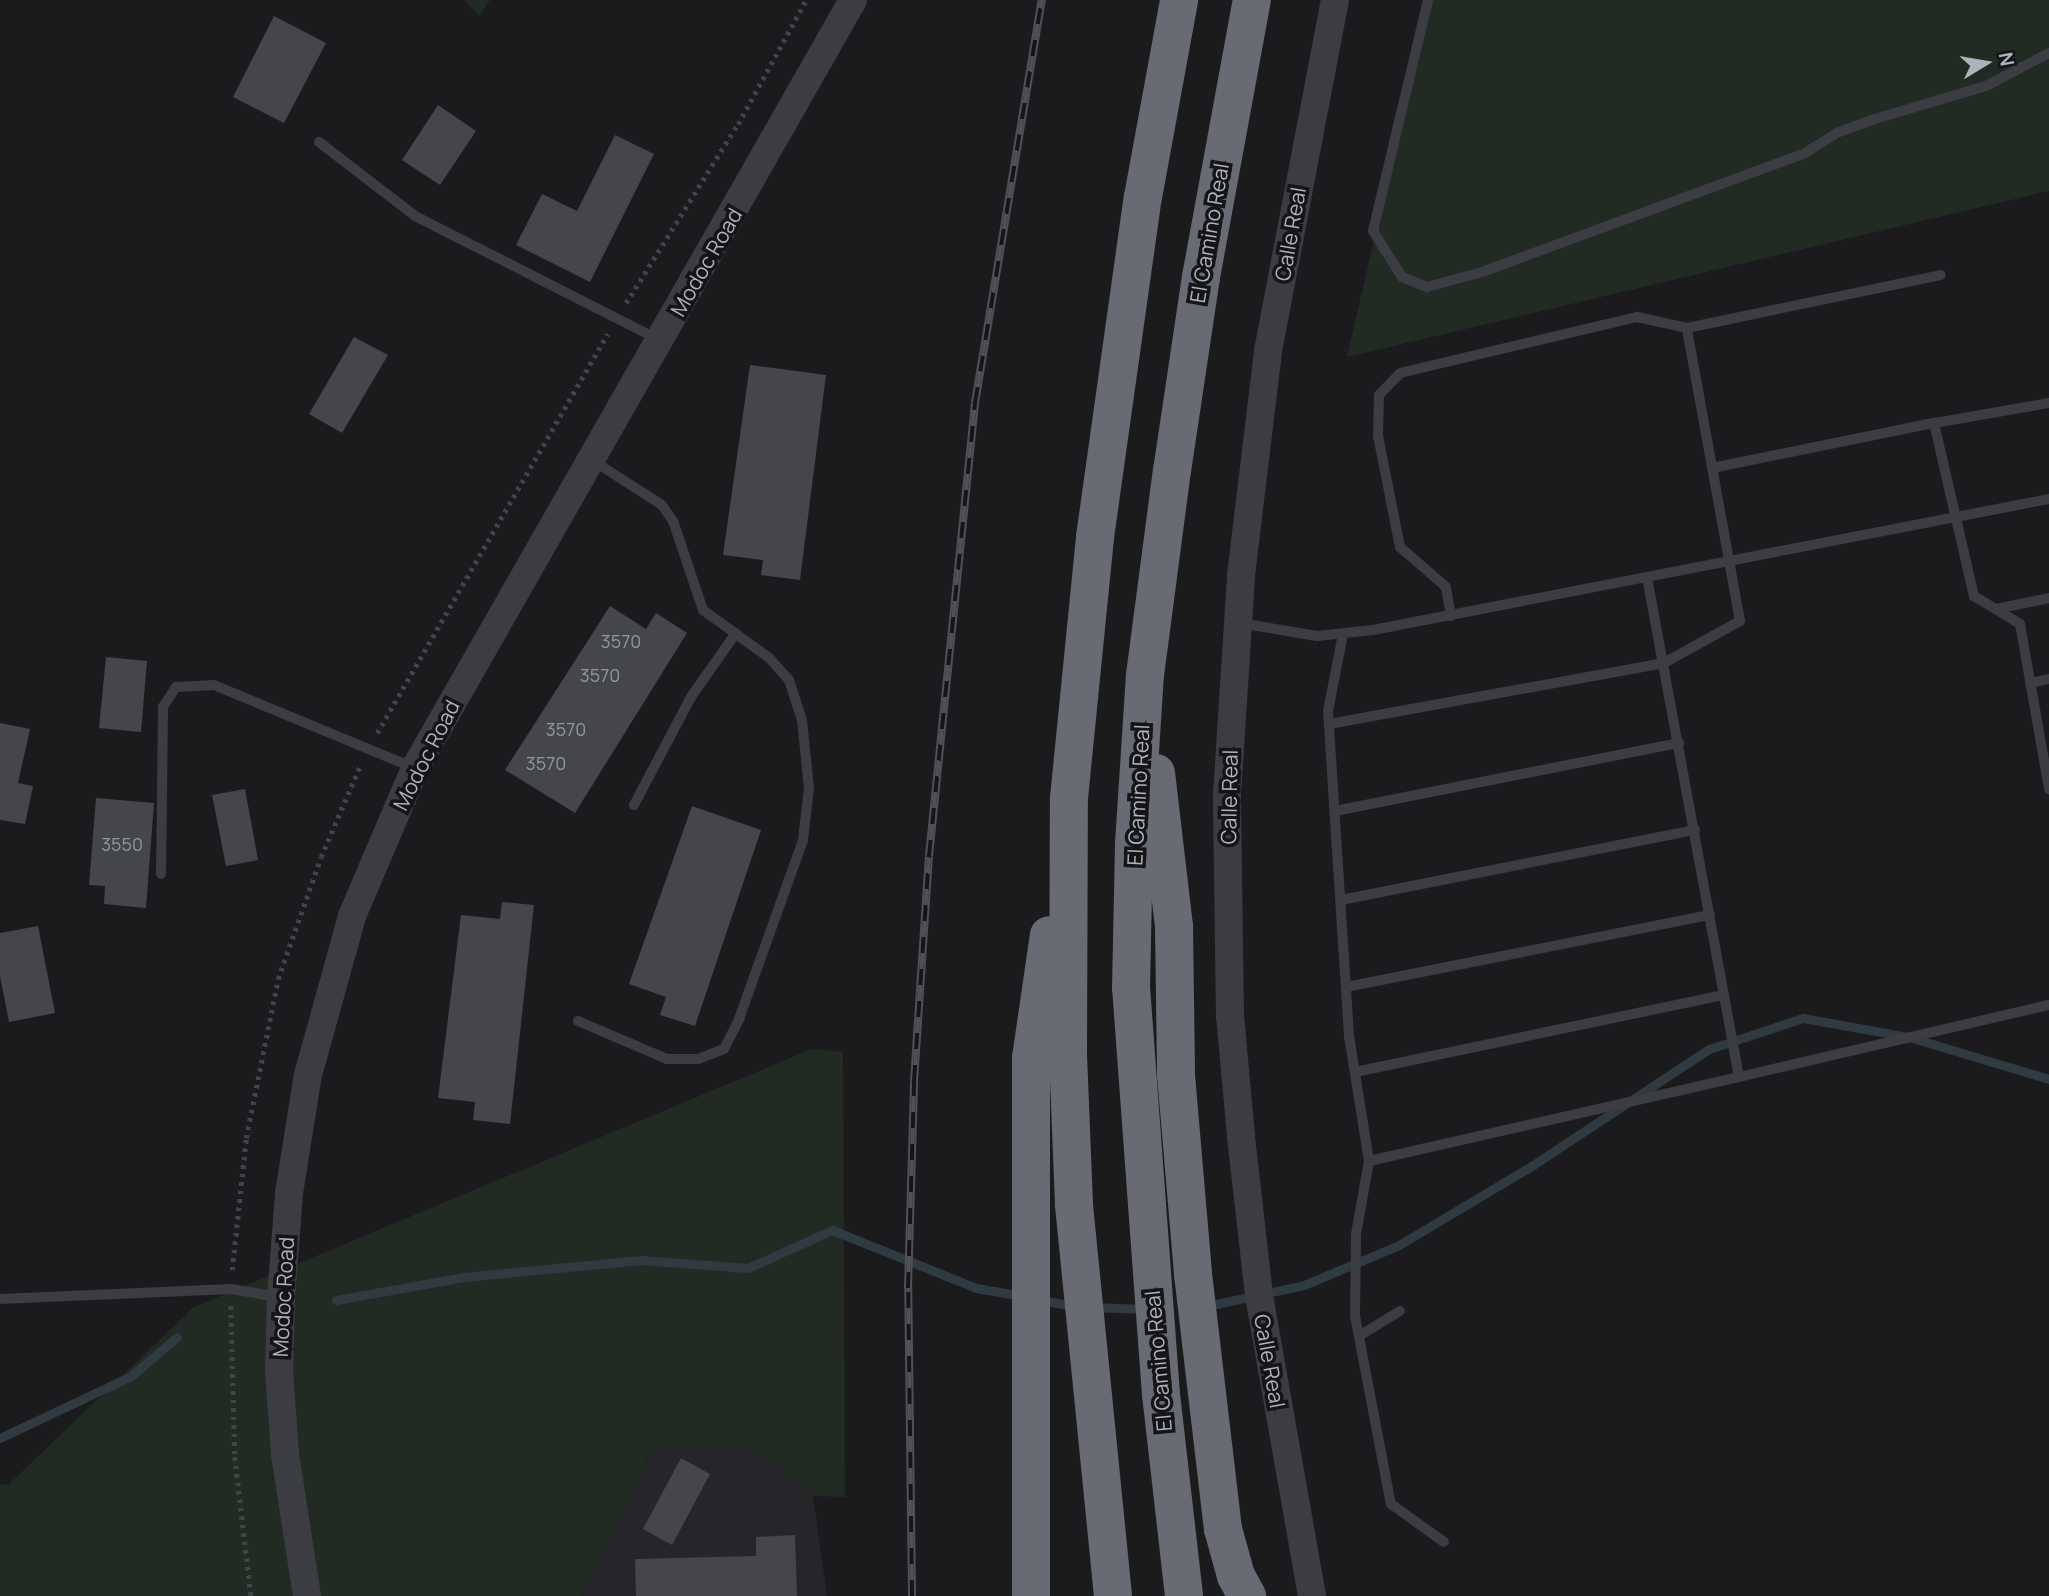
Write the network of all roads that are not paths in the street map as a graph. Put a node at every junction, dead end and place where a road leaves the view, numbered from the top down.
1 (853, 0) edge
2 (1179, 0) edge
3 (1252, 0) edge
4 (1335, 0) edge
5 (1428, 0) edge
6 (2049, 53) edge
7 (319, 142) dead end
8 (1941, 275) dead end
9 (1687, 328) junction
10 (661, 341) junction
11 (2049, 403) edge
12 (1934, 423) junction
13 (592, 460) junction
14 (1712, 468) junction
15 (2049, 499) edge
16 (1954, 517) junction
17 (1729, 561) junction
18 (1647, 577) junction
19 (2049, 597) edge
20 (1996, 609) junction
21 (1451, 615) junction
22 (1238, 622) junction
23 (736, 633) junction
24 (1343, 634) junction
25 (1664, 663) junction
26 (1145, 676) junction
27 (2049, 679) edge
28 (2030, 683) junction
29 (1329, 724) junction
30 (1679, 743) junction
31 (2047, 764) edge
32 (415, 768) junction
33 (2049, 789) edge
34 (1069, 798) junction
35 (634, 805) dead end
36 (1335, 811) junction
37 (1695, 830) junction
38 (161, 874) dead end
39 (1341, 901) junction
40 (1710, 915) junction
41 (1346, 987) junction
42 (1724, 995) junction
43 (2049, 1005) edge
44 (578, 1021) dead end
45 (1355, 1072) junction
46 (1739, 1077) junction
47 (1369, 1161) junction
48 (281, 1298) junction
49 (0, 1300) edge
50 (1400, 1311) dead end
51 (1359, 1336) junction
52 (1444, 1542) dead end
53 (307, 1596) edge
54 (1031, 1596) edge
55 (1113, 1596) edge
56 (1184, 1596) edge
57 (1247, 1596) edge
58 (1312, 1596) edge

1 - 10 street, Modoc Road
2 - 34 highway
3 - 26 highway, El Camino Real
4 - 22 street, Calle Real
5 - 6 lane
7 - 10 lane
8 - 9 lane
9 - 14 lane
9 - 21 lane
10 - 13 street, Modoc Road
11 - 12 lane
12 - 14 lane
12 - 16 lane
13 - 23 lane
13 - 32 street, Modoc Road
14 - 17 lane
15 - 16 lane
16 - 17 lane
16 - 20 lane
17 - 18 lane
17 - 25 lane
18 - 21 lane
18 - 25 lane
19 - 20 lane
20 - 28 lane
21 - 24 lane
22 - 24 lane
22 - 58 street, Calle Real
23 - 35 lane
23 - 44 lane
24 - 29 lane
25 - 29 lane
25 - 30 lane
26 - 56 highway, El Camino Real
26 - 57 highway
27 - 28 lane
28 - 31 lane
29 - 36 lane
30 - 36 lane
30 - 37 lane
31 - 33 lane
32 - 38 lane
32 - 48 street, Modoc Road
34 - 54 highway
34 - 55 highway
36 - 39 lane
37 - 39 lane
37 - 40 lane
39 - 41 lane
40 - 41 lane
40 - 42 lane
41 - 45 lane
42 - 45 lane
42 - 46 lane
43 - 46 lane
45 - 47 lane
46 - 47 lane
47 - 51 lane
48 - 49 lane
48 - 53 street, Modoc Road
50 - 51 lane
51 - 52 lane

